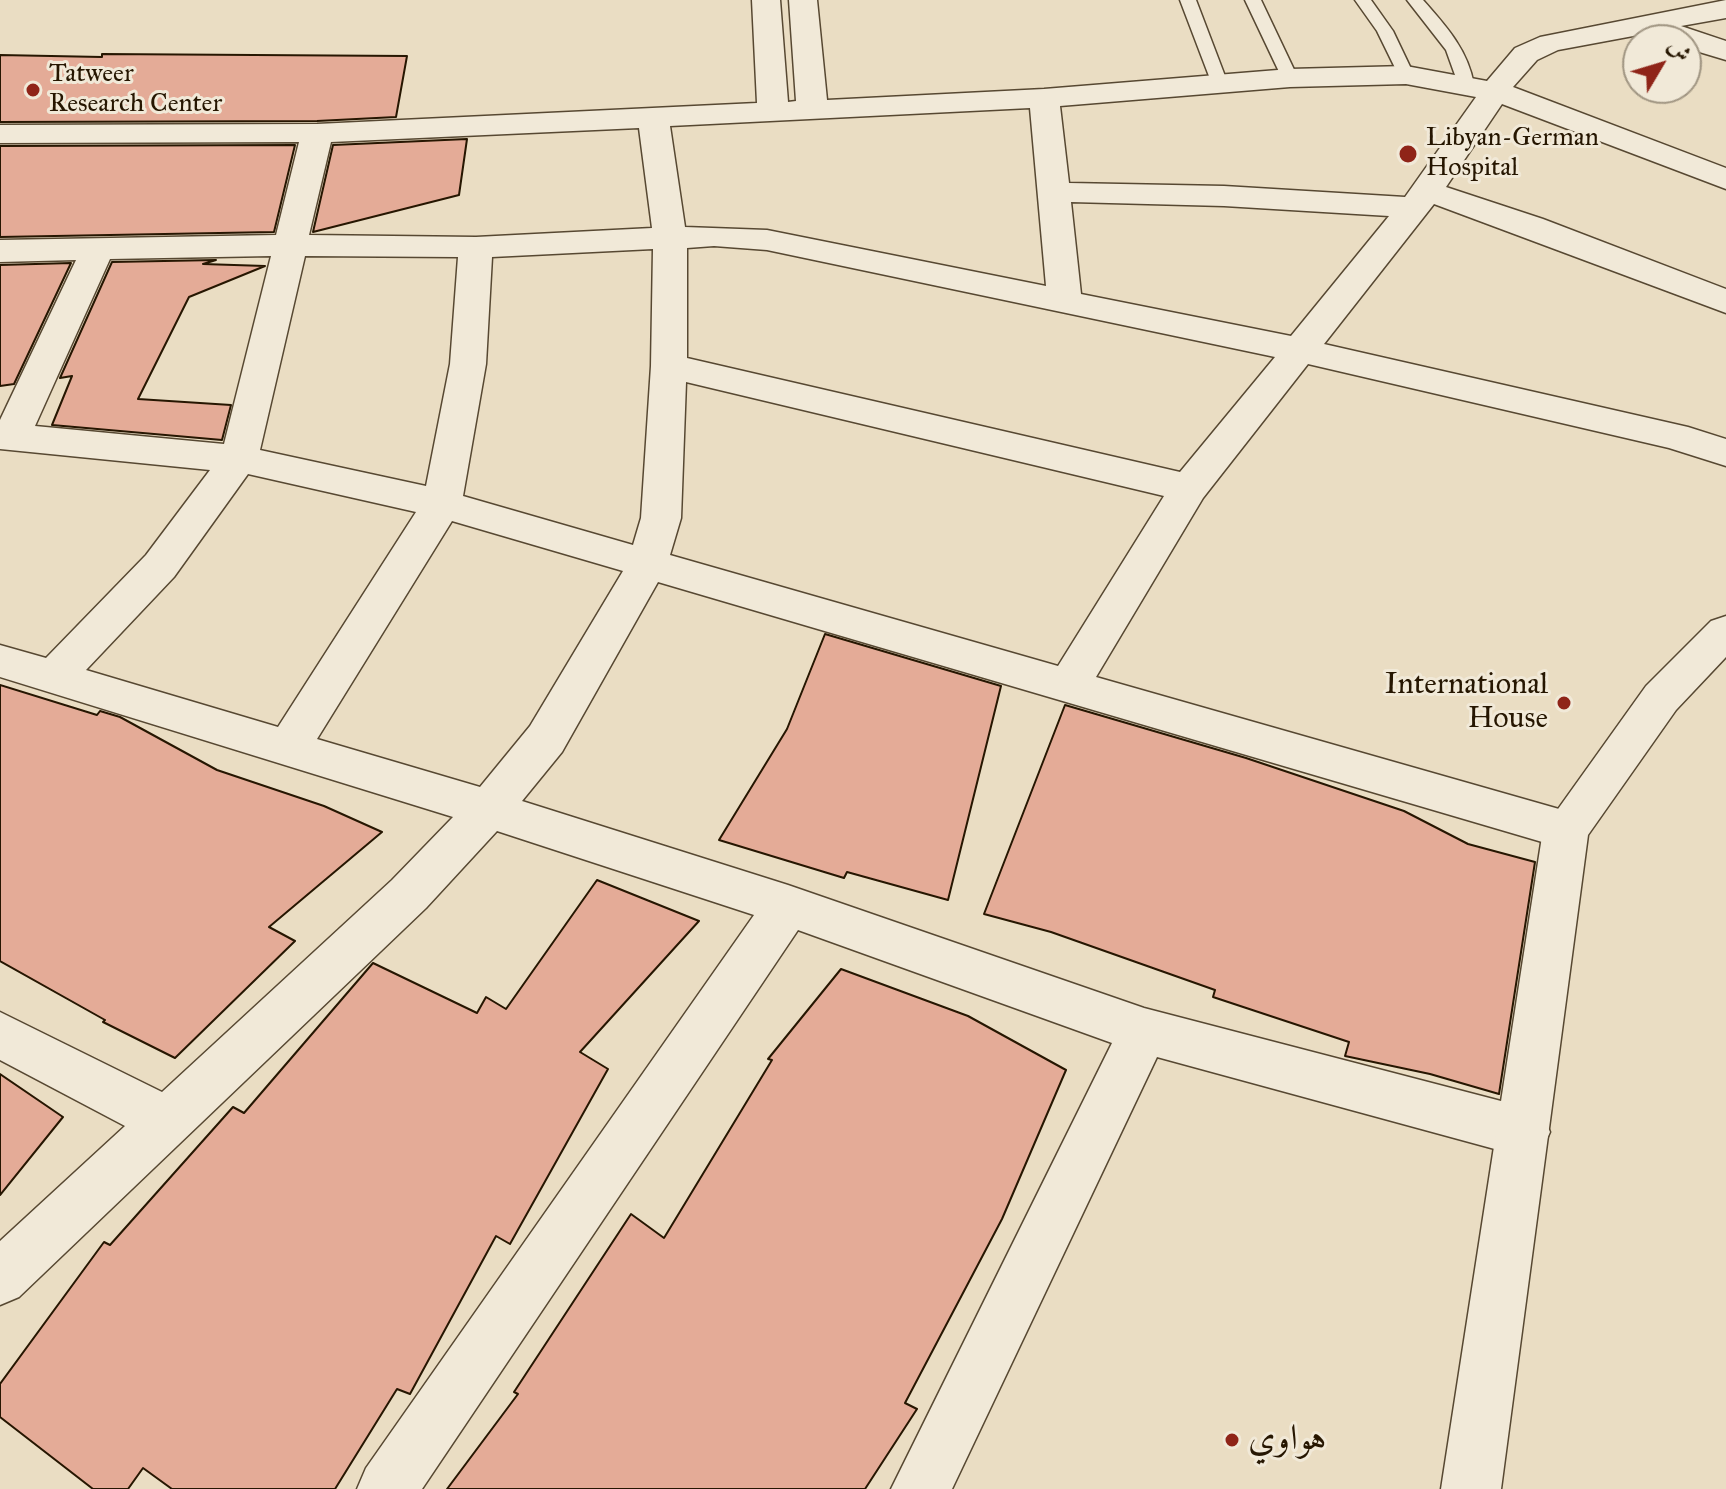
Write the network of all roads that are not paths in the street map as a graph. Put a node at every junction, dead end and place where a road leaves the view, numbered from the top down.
1 (766, 0) edge
2 (803, 0) edge
3 (1188, 0) edge
4 (1253, 0) edge
5 (1363, 0) edge
6 (1415, 0) edge
7 (1726, 9) edge
8 (1644, 24) edge
9 (1622, 28) edge
10 (1702, 43) edge
11 (1726, 51) edge
12 (1406, 75) junction
13 (1290, 78) junction
14 (1220, 84) junction
15 (1482, 88) junction
16 (1044, 98) junction
17 (812, 110) junction
18 (773, 112) junction
19 (653, 118) junction
20 (317, 133) junction
21 (0, 134) edge
22 (1726, 179) edge
23 (1055, 192) junction
24 (1420, 200) junction
25 (670, 239) junction
26 (289, 245) junction
27 (476, 247) junction
28 (0, 251) edge
29 (97, 251) junction
30 (1726, 302) edge
31 (1065, 303) junction
32 (1300, 350) junction
33 (669, 366) junction
34 (5, 436) edge
35 (1726, 453) edge
36 (239, 459) junction
37 (1189, 488) junction
38 (442, 504) junction
39 (648, 563) junction
40 (1726, 632) edge
41 (0, 661) edge
42 (54, 677) junction
43 (1067, 688) junction
44 (288, 748) junction
45 (489, 809) junction
46 (1566, 830) junction
47 (788, 906) junction
48 (1144, 1031) junction
49 (0, 1035) edge
50 (165, 1120) junction
51 (1524, 1132) junction
52 (0, 1278) edge
53 (387, 1489) edge
54 (921, 1489) edge
55 (1471, 1489) edge

1 - 18 street
2 - 17 street
3 - 14 lane
4 - 13 lane
5 - 12 lane
6 - 15 lane
7 - 8 street
9 - 15 street
10 - 11 street
12 - 13 street
12 - 15 street
13 - 14 street
14 - 16 street
15 - 22 street
15 - 24 street
16 - 17 street
16 - 23 street
17 - 18 street
18 - 19 street
19 - 20 street
19 - 25 street
20 - 21 street
20 - 26 street
23 - 24 street
23 - 31 street
24 - 30 street
24 - 32 street
25 - 27 street
25 - 31 street
25 - 33 street
26 - 27 street
26 - 29 street
26 - 36 street
27 - 38 street
28 - 29 street
29 - 34 street
31 - 32 street
32 - 35 street
32 - 37 street
33 - 37 street
33 - 39 street
34 - 36 street
36 - 38 street
36 - 42 street
37 - 43 street
38 - 39 street
38 - 44 street
39 - 43 street
39 - 45 street
40 - 46 street
41 - 42 street
42 - 44 street
43 - 46 street
44 - 45 street
45 - 47 street
45 - 50 street
46 - 51 street
47 - 48 street
47 - 53 street
48 - 51 street
48 - 54 street
49 - 50 street
50 - 52 street
51 - 55 street

